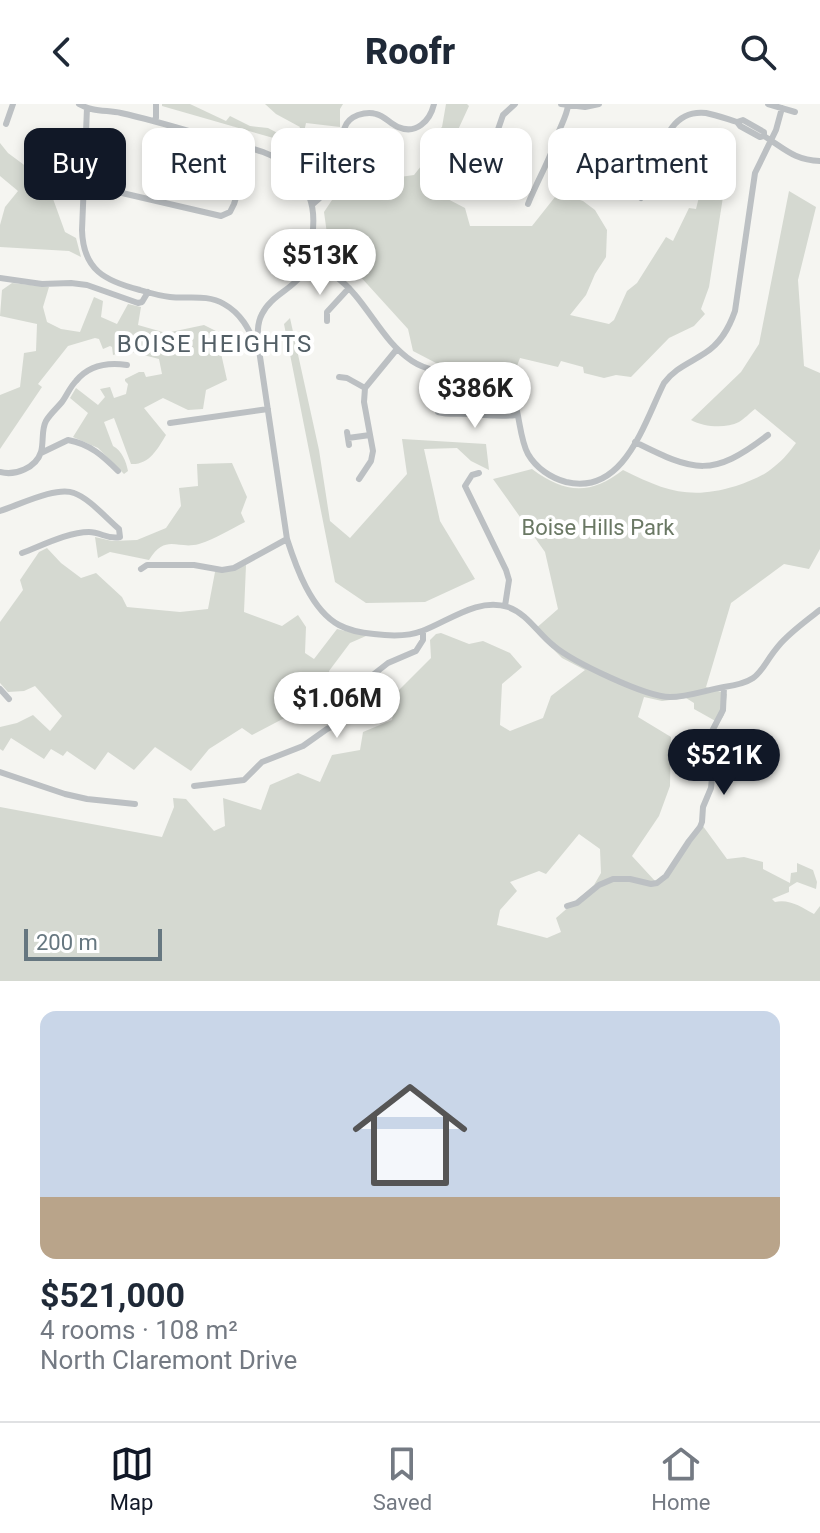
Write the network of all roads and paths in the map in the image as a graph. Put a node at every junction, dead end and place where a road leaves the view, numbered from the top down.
1 (13, 104) edge
2 (79, 104) edge
3 (156, 104) edge
4 (434, 104) edge
5 (515, 104) edge
6 (599, 104) edge
7 (768, 104) edge
8 (565, 105) edge
9 (87, 108) junction
10 (782, 108) junction
11 (0, 110) edge
12 (795, 112) dead end
13 (10, 113) junction
14 (154, 121) junction
15 (6, 124) dead end
16 (86, 128) edge
17 (178, 128) edge
18 (498, 128) edge
19 (670, 128) edge
20 (771, 140) junction
21 (255, 150) edge
22 (820, 161) edge
23 (83, 200) edge
24 (149, 200) edge
25 (235, 200) edge
26 (313, 204) junction
27 (528, 204) dead end
28 (307, 263) junction
29 (0, 278) edge
30 (349, 288) junction
31 (148, 292) junction
32 (327, 321) dead end
33 (397, 349) junction
34 (259, 350) junction
35 (127, 365) dead end
36 (339, 377) dead end
37 (365, 388) junction
38 (268, 409) junction
39 (438, 412) dead end
40 (516, 415) junction
41 (170, 423) dead end
42 (370, 435) junction
43 (768, 435) dead end
44 (348, 439) dead end
45 (635, 442) junction
46 (41, 453) junction
47 (118, 471) dead end
48 (0, 472) edge
49 (479, 473) dead end
50 (359, 479) dead end
51 (0, 511) edge
52 (287, 539) junction
53 (22, 553) dead end
54 (141, 569) dead end
55 (505, 606) junction
56 (820, 610) edge
57 (423, 631) junction
58 (724, 687) junction
59 (0, 689) edge
60 (9, 699) dead end
61 (0, 772) edge
62 (194, 786) dead end
63 (135, 804) dead end
64 (567, 906) dead end

1 - 13 street
2 - 9 street
3 - 14 street
4 - 26 street
5 - 18 street
6 - 8 street
7 - 10 street
8 - 27 street
9 - 14 street
9 - 16 street
10 - 12 street
10 - 20 street
11 - 13 street
13 - 15 street
14 - 17 street
19 - 20 street
20 - 22 street
20 - 45 street
21 - 26 street
23 - 31 street
24 - 25 street
26 - 28 street
28 - 30 street
28 - 34 street
29 - 31 street
30 - 32 street
30 - 33 street
31 - 34 street
33 - 37 street
33 - 40 street
34 - 38 street
35 - 46 street
36 - 37 street
37 - 42 street
38 - 41 street
38 - 52 street
39 - 40 street
40 - 45 street
42 - 44 street
42 - 50 street
43 - 45 street
46 - 47 street
46 - 48 street
49 - 55 street
51 - 53 street
52 - 54 street
52 - 57 street
55 - 57 street
55 - 58 street
56 - 58 street
57 - 62 street
58 - 64 street
59 - 60 street
61 - 63 street

